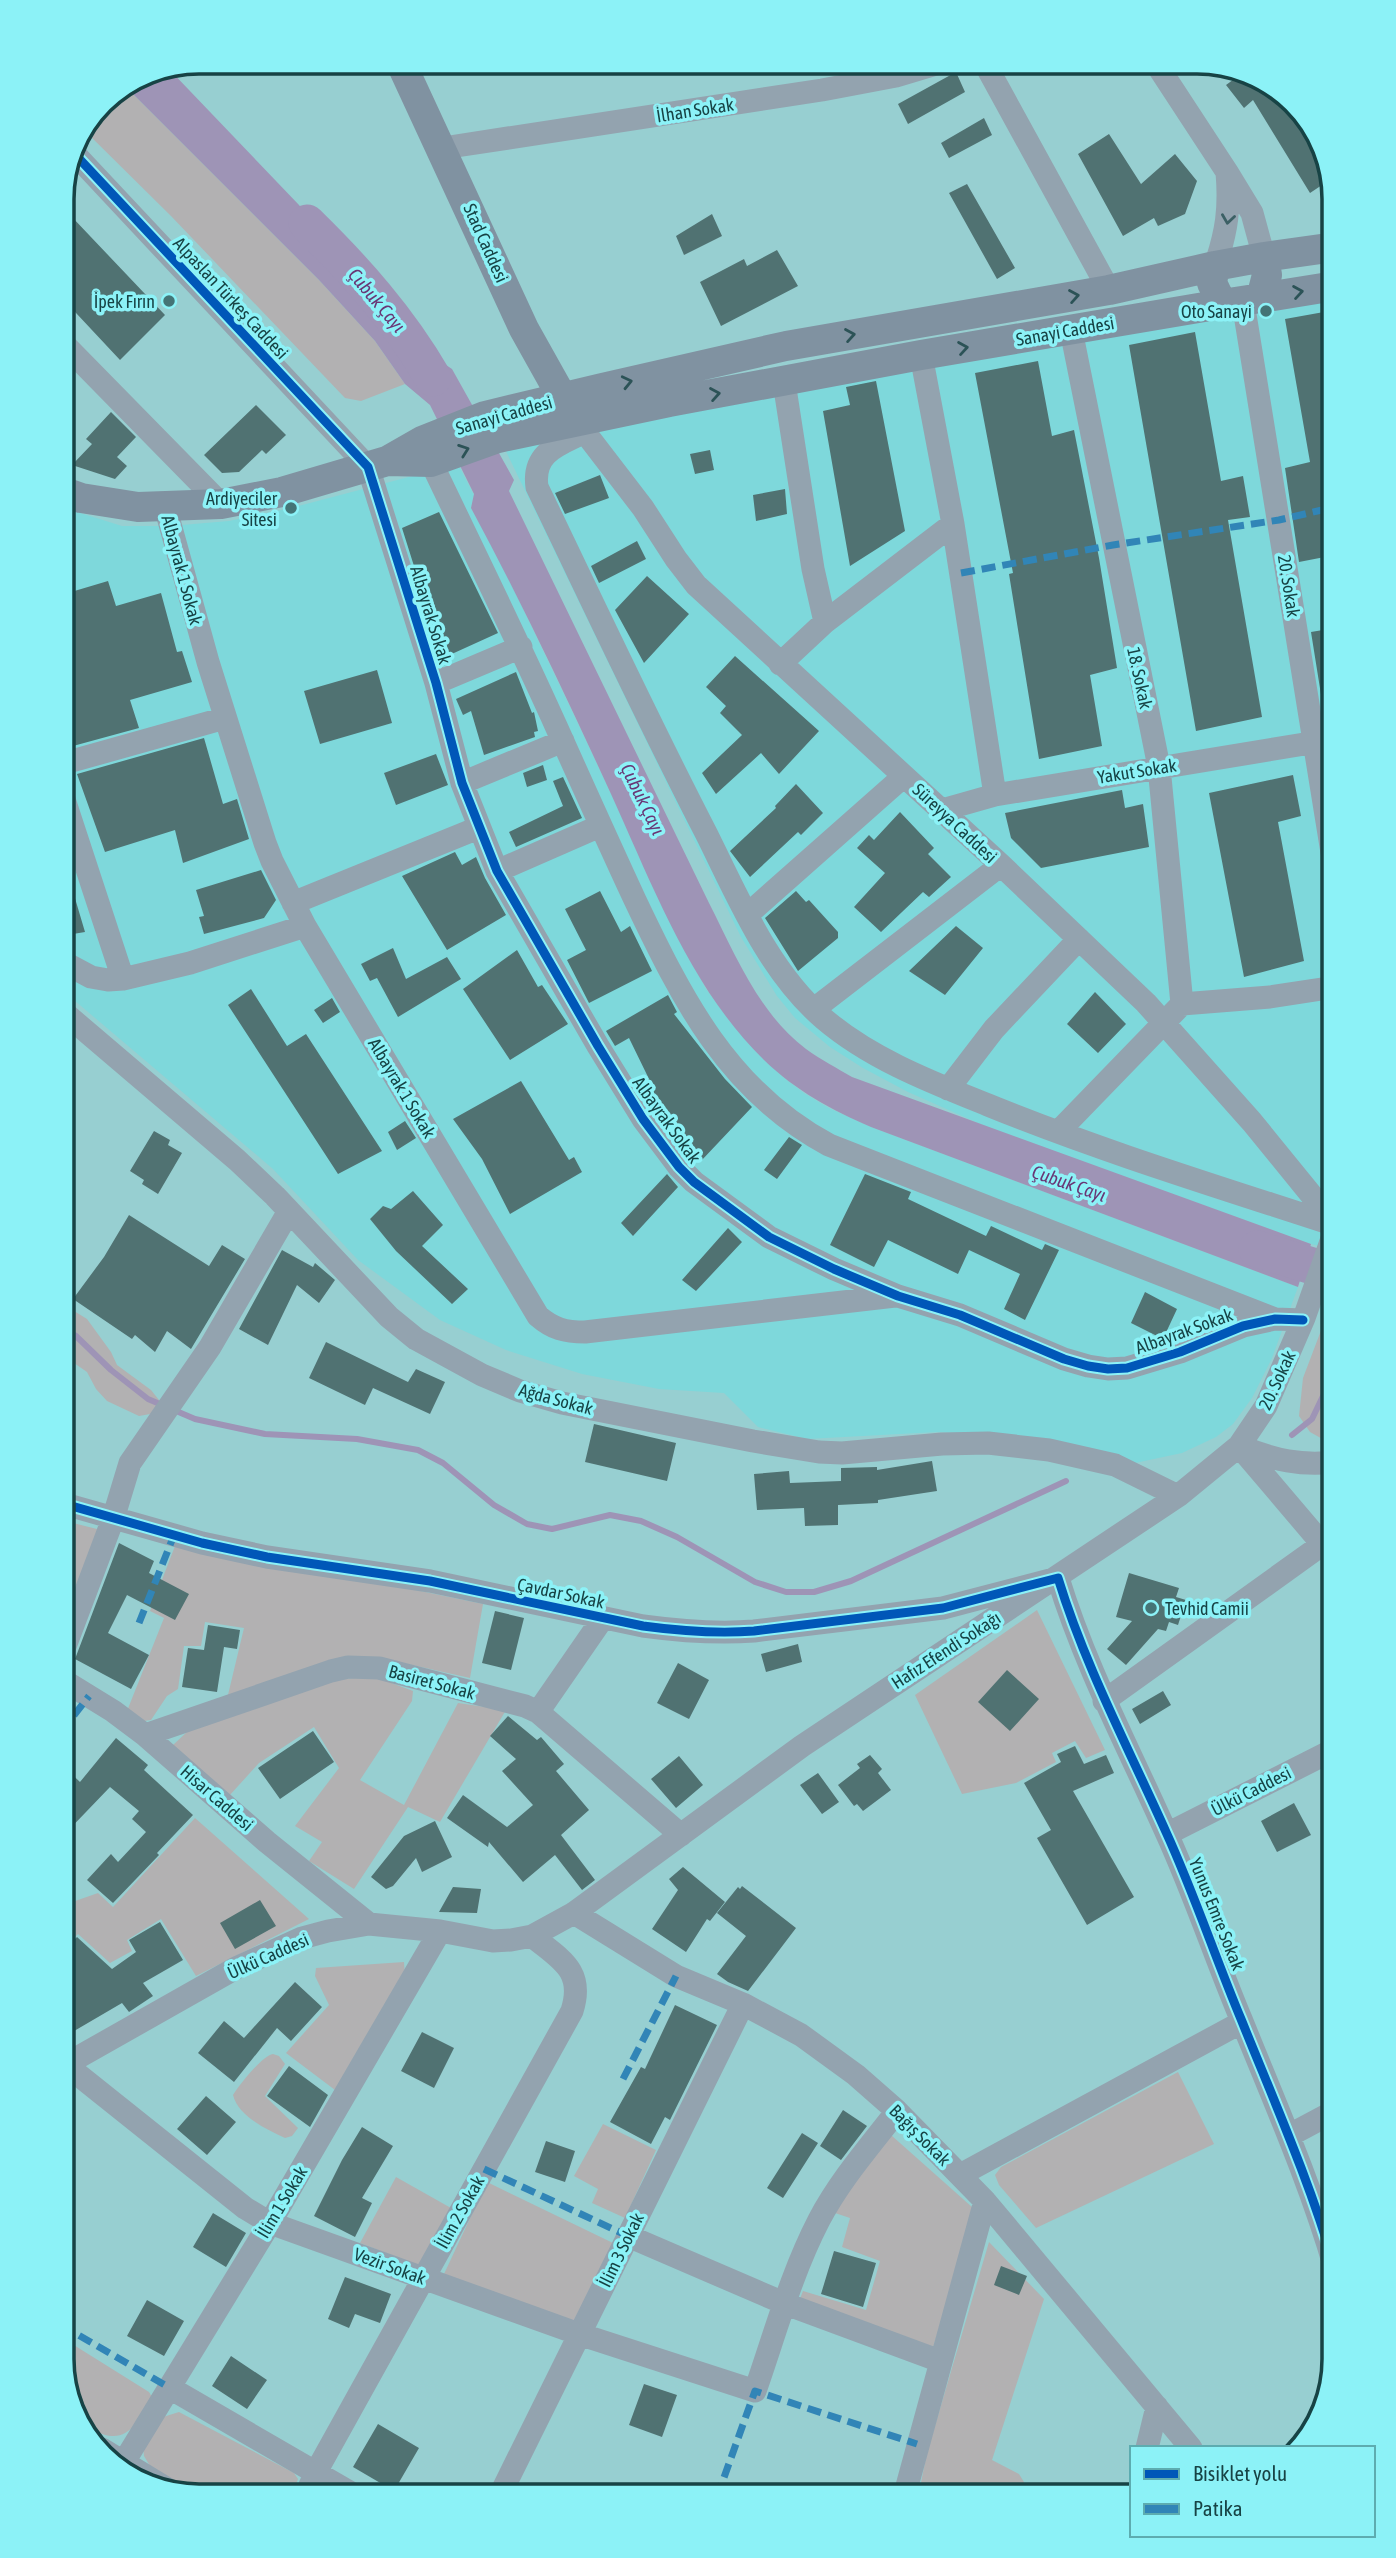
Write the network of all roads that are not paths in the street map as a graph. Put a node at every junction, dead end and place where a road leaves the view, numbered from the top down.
1 (406, 74) edge
2 (903, 74) edge
3 (991, 74) edge
4 (1164, 74) edge
5 (443, 148) junction
6 (78, 166) edge
7 (1227, 172) junction
8 (1322, 249) edge
9 (1264, 257) junction
10 (1215, 266) junction
11 (1322, 288) edge
12 (1109, 290) junction
13 (1242, 301) junction
14 (1071, 330) junction
15 (74, 355) edge
16 (921, 355) junction
17 (784, 382) junction
18 (574, 418) junction
19 (426, 452) junction
20 (378, 464) junction
21 (74, 496) edge
22 (221, 503) junction
23 (165, 506) junction
24 (953, 524) junction
25 (825, 622) junction
26 (521, 647) junction
27 (780, 664) junction
28 (436, 683) junction
29 (225, 718) junction
30 (1322, 730) edge
31 (563, 741) junction
32 (1322, 741) edge
33 (74, 760) edge
34 (1158, 767) junction
35 (904, 776) junction
36 (463, 783) junction
37 (995, 795) junction
38 (942, 810) junction
39 (600, 826) junction
40 (478, 828) junction
41 (74, 830) edge
42 (1001, 864) junction
43 (497, 871) junction
44 (293, 903) junction
45 (747, 915) junction
46 (305, 926) junction
47 (1079, 939) junction
48 (74, 968) edge
49 (123, 979) junction
50 (1322, 989) edge
51 (1182, 1004) junction
52 (814, 1009) junction
53 (74, 1021) edge
54 (1163, 1021) junction
55 (948, 1089) junction
56 (1058, 1132) junction
57 (1322, 1210) edge
58 (289, 1211) junction
59 (1322, 1222) edge
60 (1322, 1265) edge
61 (898, 1296) junction
62 (1275, 1319) junction
63 (1304, 1319) junction
64 (1239, 1446) junction
65 (1322, 1464) edge
66 (1178, 1496) junction
67 (74, 1507) edge
68 (113, 1519) junction
69 (1322, 1544) edge
70 (1322, 1557) edge
71 (1058, 1577) junction
72 (603, 1618) junction
73 (74, 1622) edge
74 (74, 1687) edge
75 (1104, 1701) junction
76 (538, 1712) junction
77 (145, 1735) junction
78 (1322, 1755) edge
79 (1167, 1834) junction
80 (681, 1835) junction
81 (574, 1913) junction
82 (369, 1924) junction
83 (440, 1931) junction
84 (532, 1936) junction
85 (743, 2004) junction
86 (1242, 2022) junction
87 (74, 2060) edge
88 (74, 2075) edge
89 (897, 2111) junction
90 (1322, 2118) edge
91 (1290, 2135) junction
92 (960, 2175) junction
93 (985, 2201) junction
94 (1322, 2211) edge
95 (270, 2222) junction
96 (628, 2236) junction
97 (423, 2278) junction
98 (786, 2304) junction
99 (579, 2334) junction
100 (940, 2361) junction
101 (170, 2388) junction
102 (1157, 2407) junction
103 (1147, 2446) edge
104 (1189, 2446) edge
105 (124, 2459) edge
106 (316, 2472) junction
107 (311, 2484) edge
108 (336, 2484) edge
109 (505, 2484) edge
110 (907, 2484) edge

1 - 5 main road, Stad Caddesi
2 - 5 street, İlhan Sokak
3 - 12 street
4 - 7 street
5 - 18 main road, Stad Caddesi
6 - 20 street, Alpaslan Türkeş Caddesi
7 - 9 street
7 -> 10 street
8 - 9 main road, Sanayi Caddesi
9 - 10 main road, Sanayi Caddesi
9 - 13 main road
10 - 12 main road, Sanayi Caddesi
10 - 13 main road
13 -> 11 main road, Sanayi Caddesi
18 -> 12 main road, Sanayi Caddesi
13 - 14 main road, Sanayi Caddesi
13 - 30 street, 20. Sokak
16 -> 14 main road, Sanayi Caddesi
14 - 34 street, 18. Sokak
15 - 22 street
16 - 17 main road, Sanayi Caddesi
16 - 24 street
18 -> 17 main road, Sanayi Caddesi
17 - 25 street
18 - 19 main road, Sanayi Caddesi
18 - 27 street, Süreyya Caddesi
18 - 45 street
19 - 20 main road, Sanayi Caddesi
19 - 26 street
20 - 22 main road, Sanayi Caddesi
20 - 28 street, Albayrak Sokak
21 - 23 main road, Sanayi Caddesi
22 - 23 main road, Sanayi Caddesi
23 - 29 street, Albayrak 1 Sokak
24 - 25 street
24 - 37 street
25 - 27 street
26 - 28 street
26 - 31 street
27 - 35 street, Süreyya Caddesi
28 - 36 street, Albayrak Sokak
29 - 33 street
29 - 44 street, Albayrak 1 Sokak
31 - 36 street
31 - 39 street
32 - 34 street, Yakut Sokak
34 - 37 street, Yakut Sokak
34 - 51 street, 18. Sokak
35 - 38 street, Süreyya Caddesi
35 - 45 street
36 - 40 street, Albayrak Sokak
37 - 38 street, Yakut Sokak
38 - 42 street, Süreyya Caddesi
39 - 43 street
39 - 62 street
40 - 43 street, Albayrak Sokak
40 - 44 street
41 - 49 street
42 - 47 street, Süreyya Caddesi
42 - 52 street
43 - 61 street, Albayrak Sokak
44 - 46 street, Albayrak 1 Sokak
45 - 52 street
46 - 49 street
46 - 61 street, Albayrak 1 Sokak
47 - 54 street, Süreyya Caddesi
47 - 55 street
48 - 49 street
50 - 51 street
51 - 54 street
52 - 55 street
53 - 58 street, Ağda Sokak
54 - 56 street
54 - 57 street, Süreyya Caddesi
55 - 56 street
56 - 59 street
58 - 66 street, Ağda Sokak
58 - 68 street
60 - 63 street, 20. Sokak
61 - 62 street, Albayrak Sokak
62 - 63 street, Albayrak Sokak
63 - 64 street, 20. Sokak
64 - 65 street
64 - 66 street, Hafız Efendi Sokağı
64 - 69 street
66 - 71 street, Hafız Efendi Sokağı
67 - 68 street, Çavdar Sokak
68 - 72 street, Çavdar Sokak
68 - 73 street
70 - 75 street
71 - 72 street, Çavdar Sokak
71 - 75 street, Yunus Emre Sokak
71 - 80 street, Hafız Efendi Sokağı
72 - 76 street
74 - 77 street, Hisar Caddesi
75 - 79 street, Yunus Emre Sokak
76 - 77 street, Basiret Sokak
76 - 80 street, Basiret Sokak
77 - 82 street, Hisar Caddesi
78 - 79 street, Ülkü Caddesi
79 - 86 street, Yunus Emre Sokak
80 - 81 street, Hafız Efendi Sokağı
81 - 84 street, Ülkü Caddesi
81 - 85 street, Bağış Sokak
82 - 83 street, Ülkü Caddesi
82 - 87 street, Ülkü Caddesi
83 - 84 street, Ülkü Caddesi
83 - 95 street, İlim 1 Sokak
84 - 97 street, İlim 2 Sokak
85 - 89 street, Bağış Sokak
85 - 96 street, İlim 3 Sokak
86 - 91 street, Yunus Emre Sokak
86 - 92 street
88 - 95 street, Vezir Sokak
89 - 92 street, Bağış Sokak
89 - 98 street
90 - 91 street
91 - 94 street, Yunus Emre Sokak
92 - 93 street, Bağış Sokak
93 - 100 street
93 - 102 street, Bağış Sokak
95 - 97 street, Vezir Sokak
95 - 101 street, İlim 1 Sokak
96 - 98 street
96 - 99 street, İlim 3 Sokak
97 - 99 street, Vezir Sokak
97 - 106 street, İlim 2 Sokak
98 - 99 street, Vezir Sokak
98 - 100 street
99 - 109 street, İlim 3 Sokak
100 - 110 street
101 - 105 street, İlim 1 Sokak
101 - 106 street
102 - 103 street
102 - 104 street, Bağış Sokak
106 - 107 street, İlim 2 Sokak
106 - 108 street

